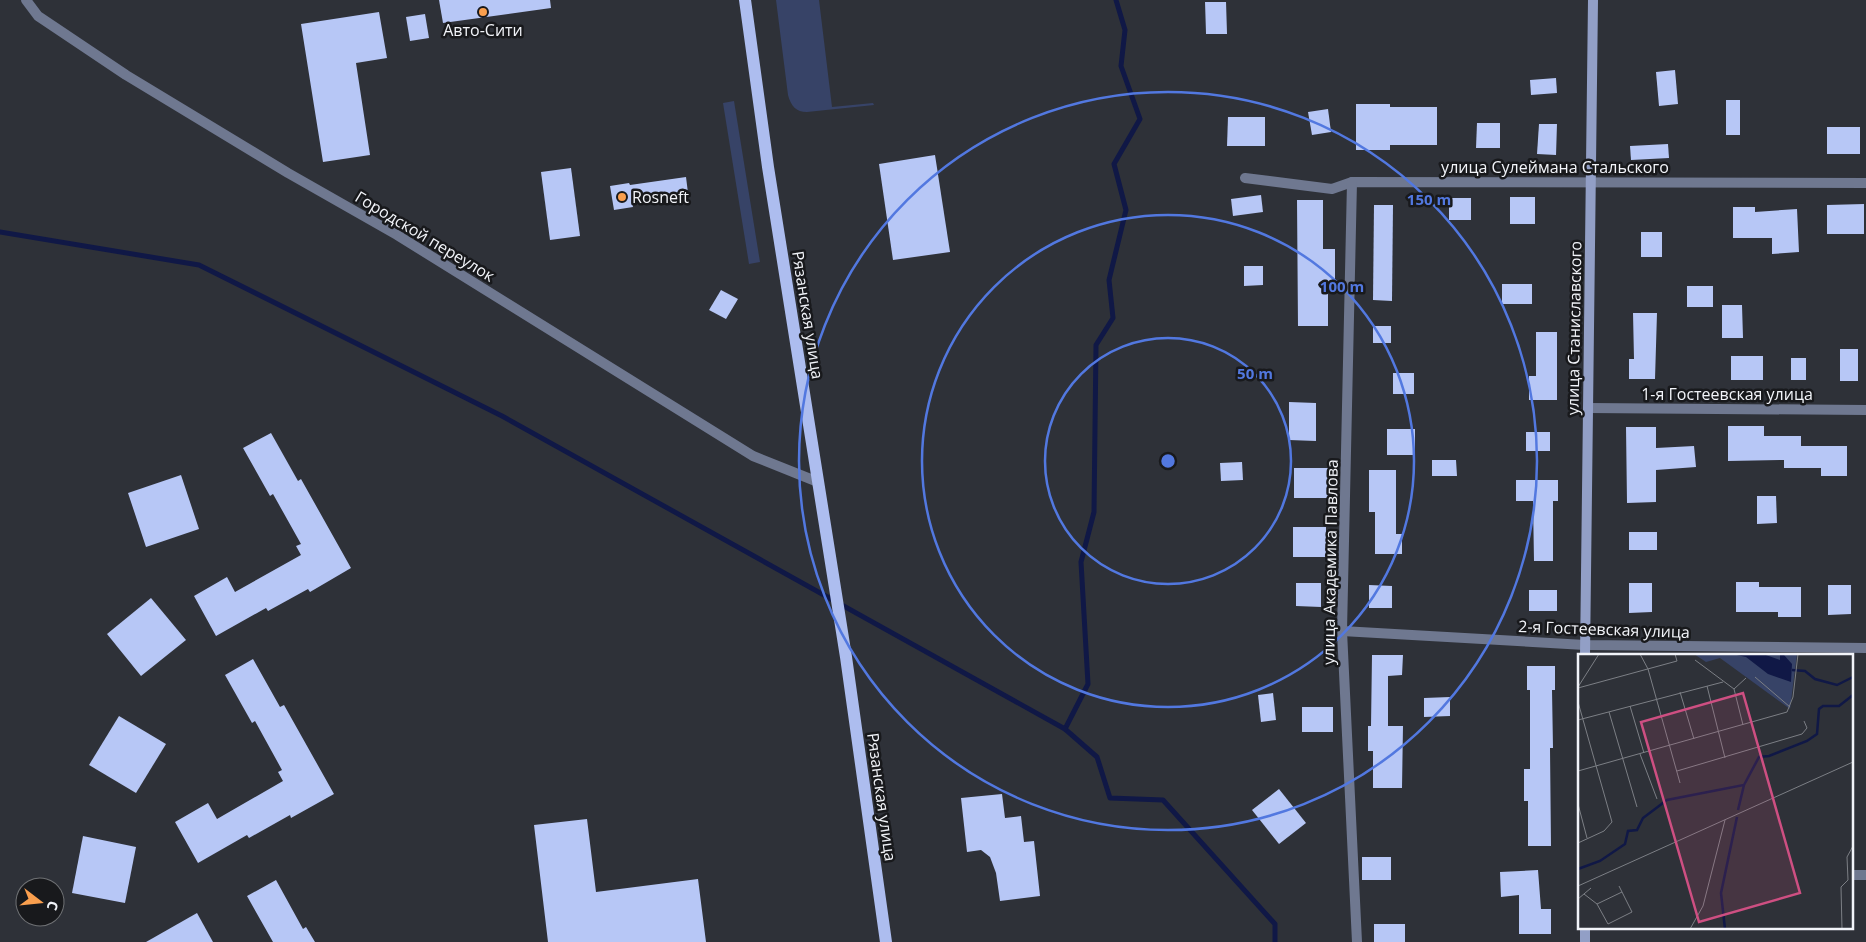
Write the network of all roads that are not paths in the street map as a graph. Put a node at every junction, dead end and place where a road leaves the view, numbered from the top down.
1 (26, 0) edge
2 (745, 0) edge
3 (1592, 0) edge
4 (1245, 178) dead end
5 (1352, 182) junction
6 (1591, 182) junction
7 (1866, 183) edge
8 (1588, 408) junction
9 (1866, 410) edge
10 (818, 482) junction
11 (1342, 631) junction
12 (1866, 648) edge
13 (1585, 650) edge
14 (886, 942) edge
15 (1357, 942) edge

1 - 10 street, Городской переулок
2 - 10 main road, Рязанская улица
3 - 6 street, улица Станиславского
4 - 5 street, улица Сулеймана Стальского
5 - 6 street, улица Сулеймана Стальского
5 - 11 street, улица Академика Павлова
6 - 7 street, улица Сулеймана Стальского
6 - 8 street, улица Станиславского
8 - 9 street, 1-я Гостеевская улица
8 - 13 street, улица Станиславского
10 - 14 main road, Рязанская улица
11 - 13 street, 2-я Гостеевская улица
11 - 15 street, улица Академика Павлова
12 - 13 street, 2-я Гостеевская улица

